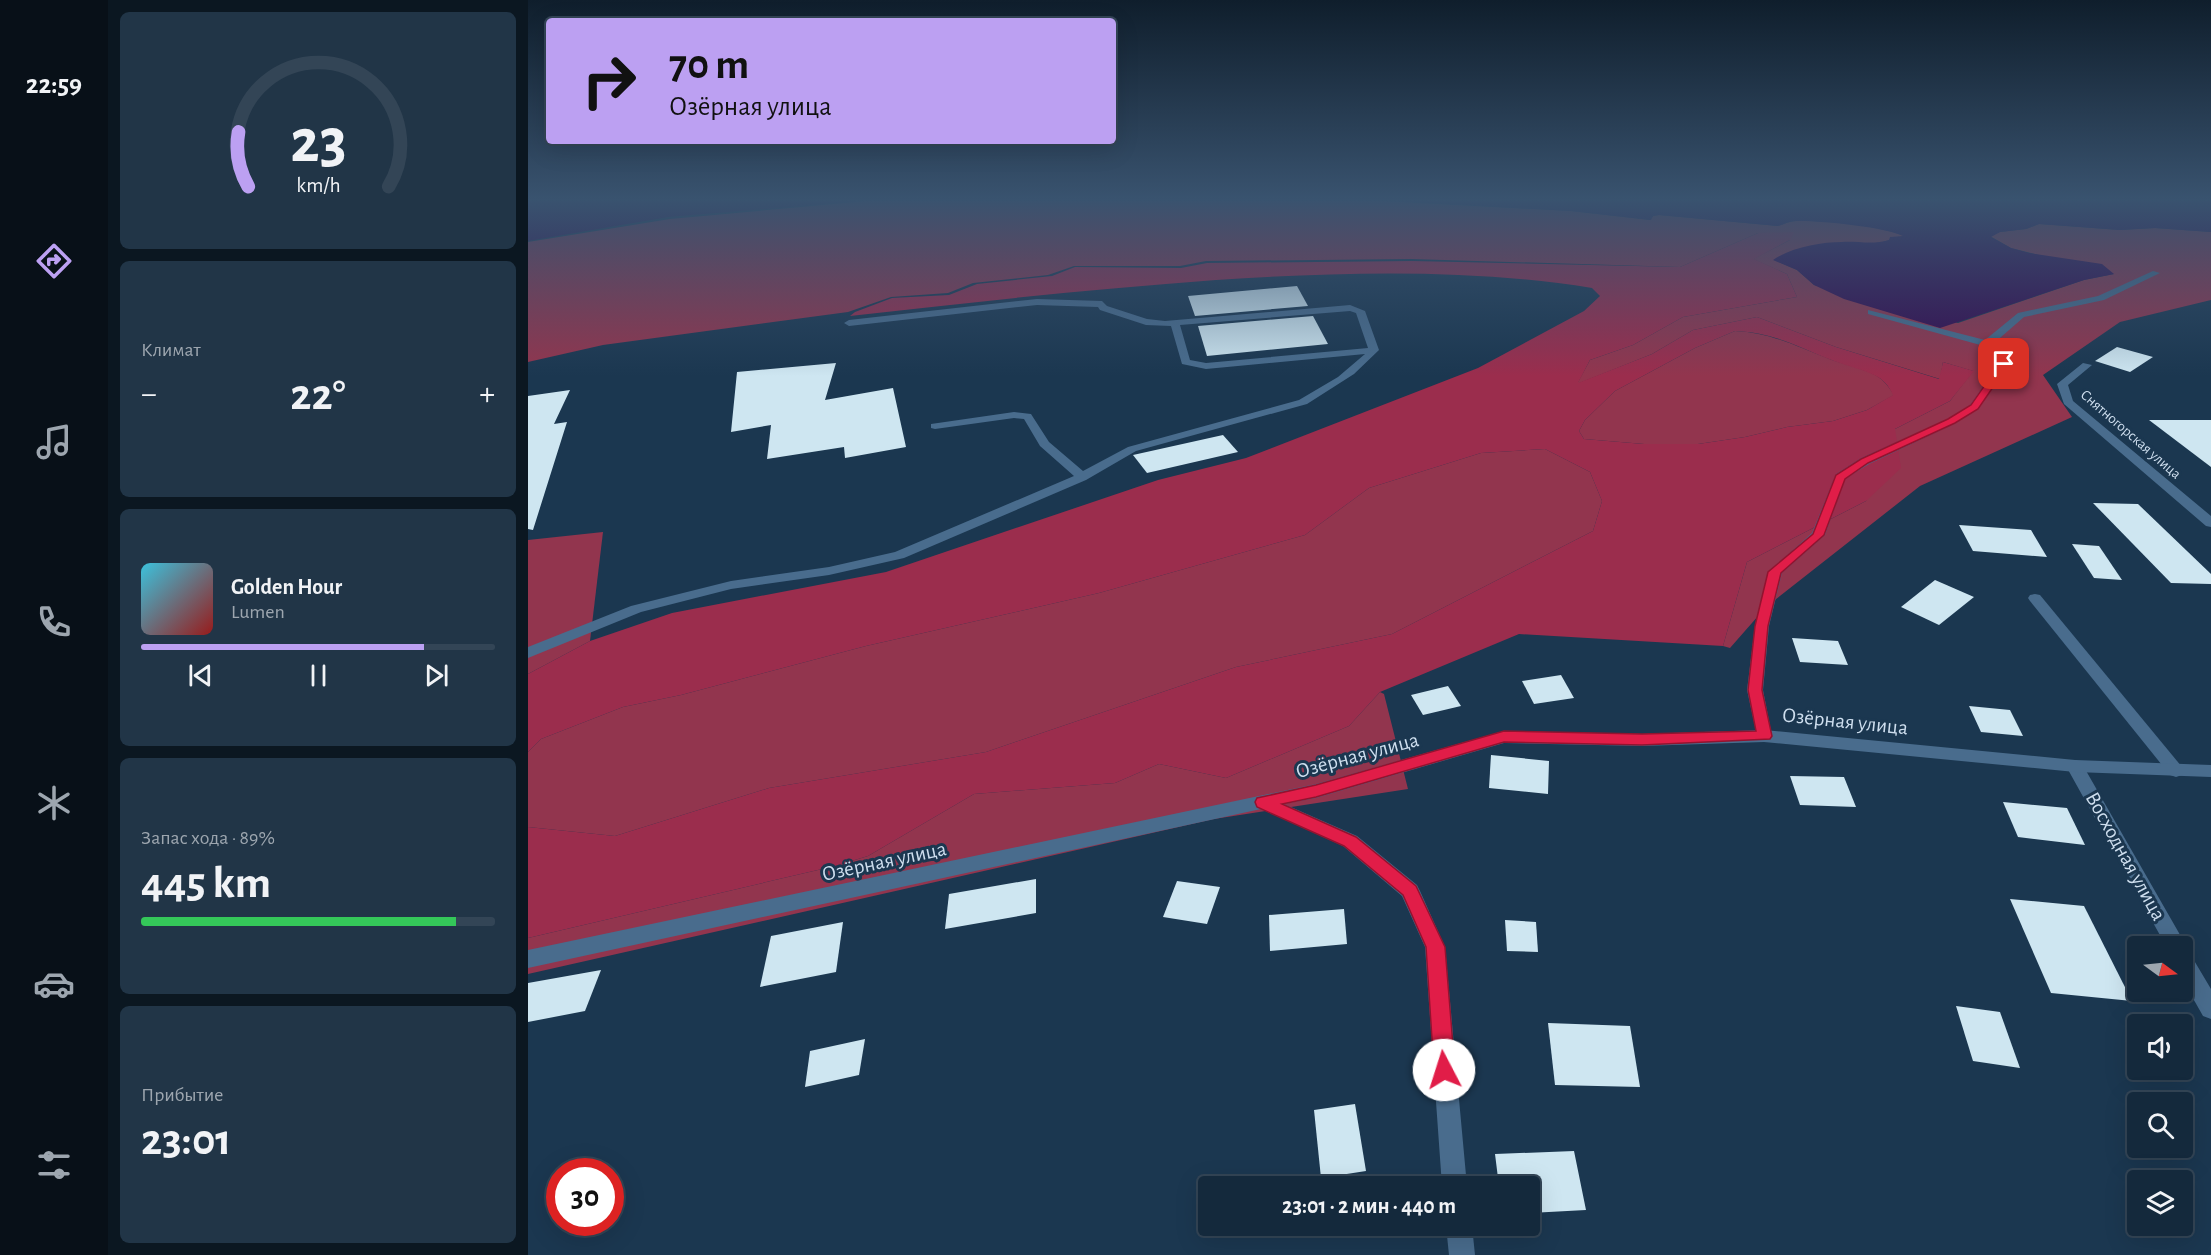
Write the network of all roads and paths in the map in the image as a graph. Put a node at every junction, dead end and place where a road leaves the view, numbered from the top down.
1 (2156, 273) dead end
2 (1871, 312) dead end
3 (849, 323) dead end
4 (1175, 323) junction
5 (1987, 344) junction
6 (1374, 350) junction
7 (2087, 365) dead end
8 (935, 426) dead end
9 (1082, 477) junction
10 (2211, 523) edge
11 (2035, 598) dead end
12 (528, 653) edge
13 (1764, 736) junction
14 (2075, 766) junction
15 (2176, 771) junction
16 (2211, 771) edge
17 (1263, 802) junction
18 (2170, 936) edge
19 (528, 959) edge
20 (2193, 977) edge
21 (2211, 1009) edge
22 (1454, 1176) edge
23 (1460, 1236) edge
24 (1462, 1255) edge

1 - 5 street
2 - 5 street
3 - 4 street
4 - 6 street
4 - 6 street
5 - 13 street
6 - 9 street
7 - 10 street, Снятногорская улица
8 - 9 street
9 - 12 street
11 - 15 street
13 - 14 street, Озёрная улица
13 - 17 street, Озёрная улица
14 - 15 street, Озёрная улица
14 - 18 street, Восходная улица
15 - 16 street, Озёрная улица
17 - 19 street, Озёрная улица
17 - 22 street
20 - 21 street
23 - 24 street

